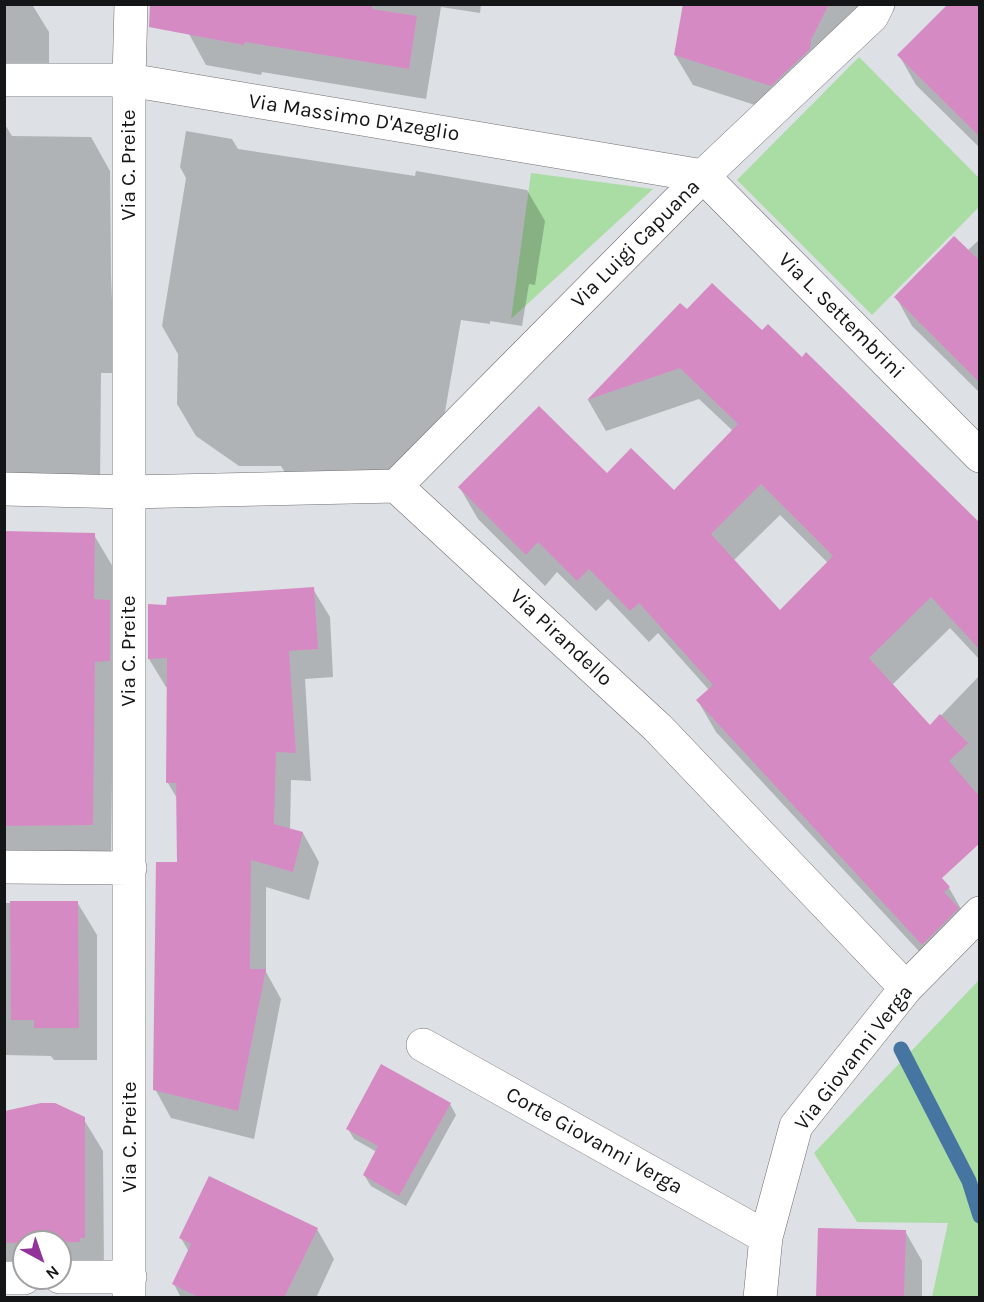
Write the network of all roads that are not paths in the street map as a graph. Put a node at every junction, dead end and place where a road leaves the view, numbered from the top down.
1 (131, 4) edge
2 (878, 4) edge
3 (4, 80) edge
4 (129, 80) junction
5 (703, 176) junction
6 (980, 456) edge
7 (396, 486) junction
8 (4, 489) edge
9 (129, 492) junction
10 (4, 867) edge
11 (130, 868) junction
12 (980, 913) edge
13 (906, 988) junction
14 (423, 1045) dead end
15 (766, 1237) junction
16 (72, 1280) edge
17 (130, 1287) edge
18 (760, 1298) edge

1 - 4 street, Via C. Preite
2 - 5 street, Via Luigi Capuana
3 - 4 street, Via Massimo D'Azeglio
4 - 5 street, Via Massimo D'Azeglio
4 - 9 street, Via C. Preite
5 - 6 street, Via L. Settembrini
5 - 7 street, Via Luigi Capuana
7 - 9 street
7 - 13 street, Via Pirandello
8 - 9 street
9 - 11 street, Via C. Preite
10 - 11 street
11 - 17 street, Via C. Preite
12 - 13 street, Via Giovanni Verga
13 - 15 street, Via Giovanni Verga
14 - 15 street, Corte Giovanni Verga
15 - 18 street, Via Giovanni Verga
16 - 17 street

